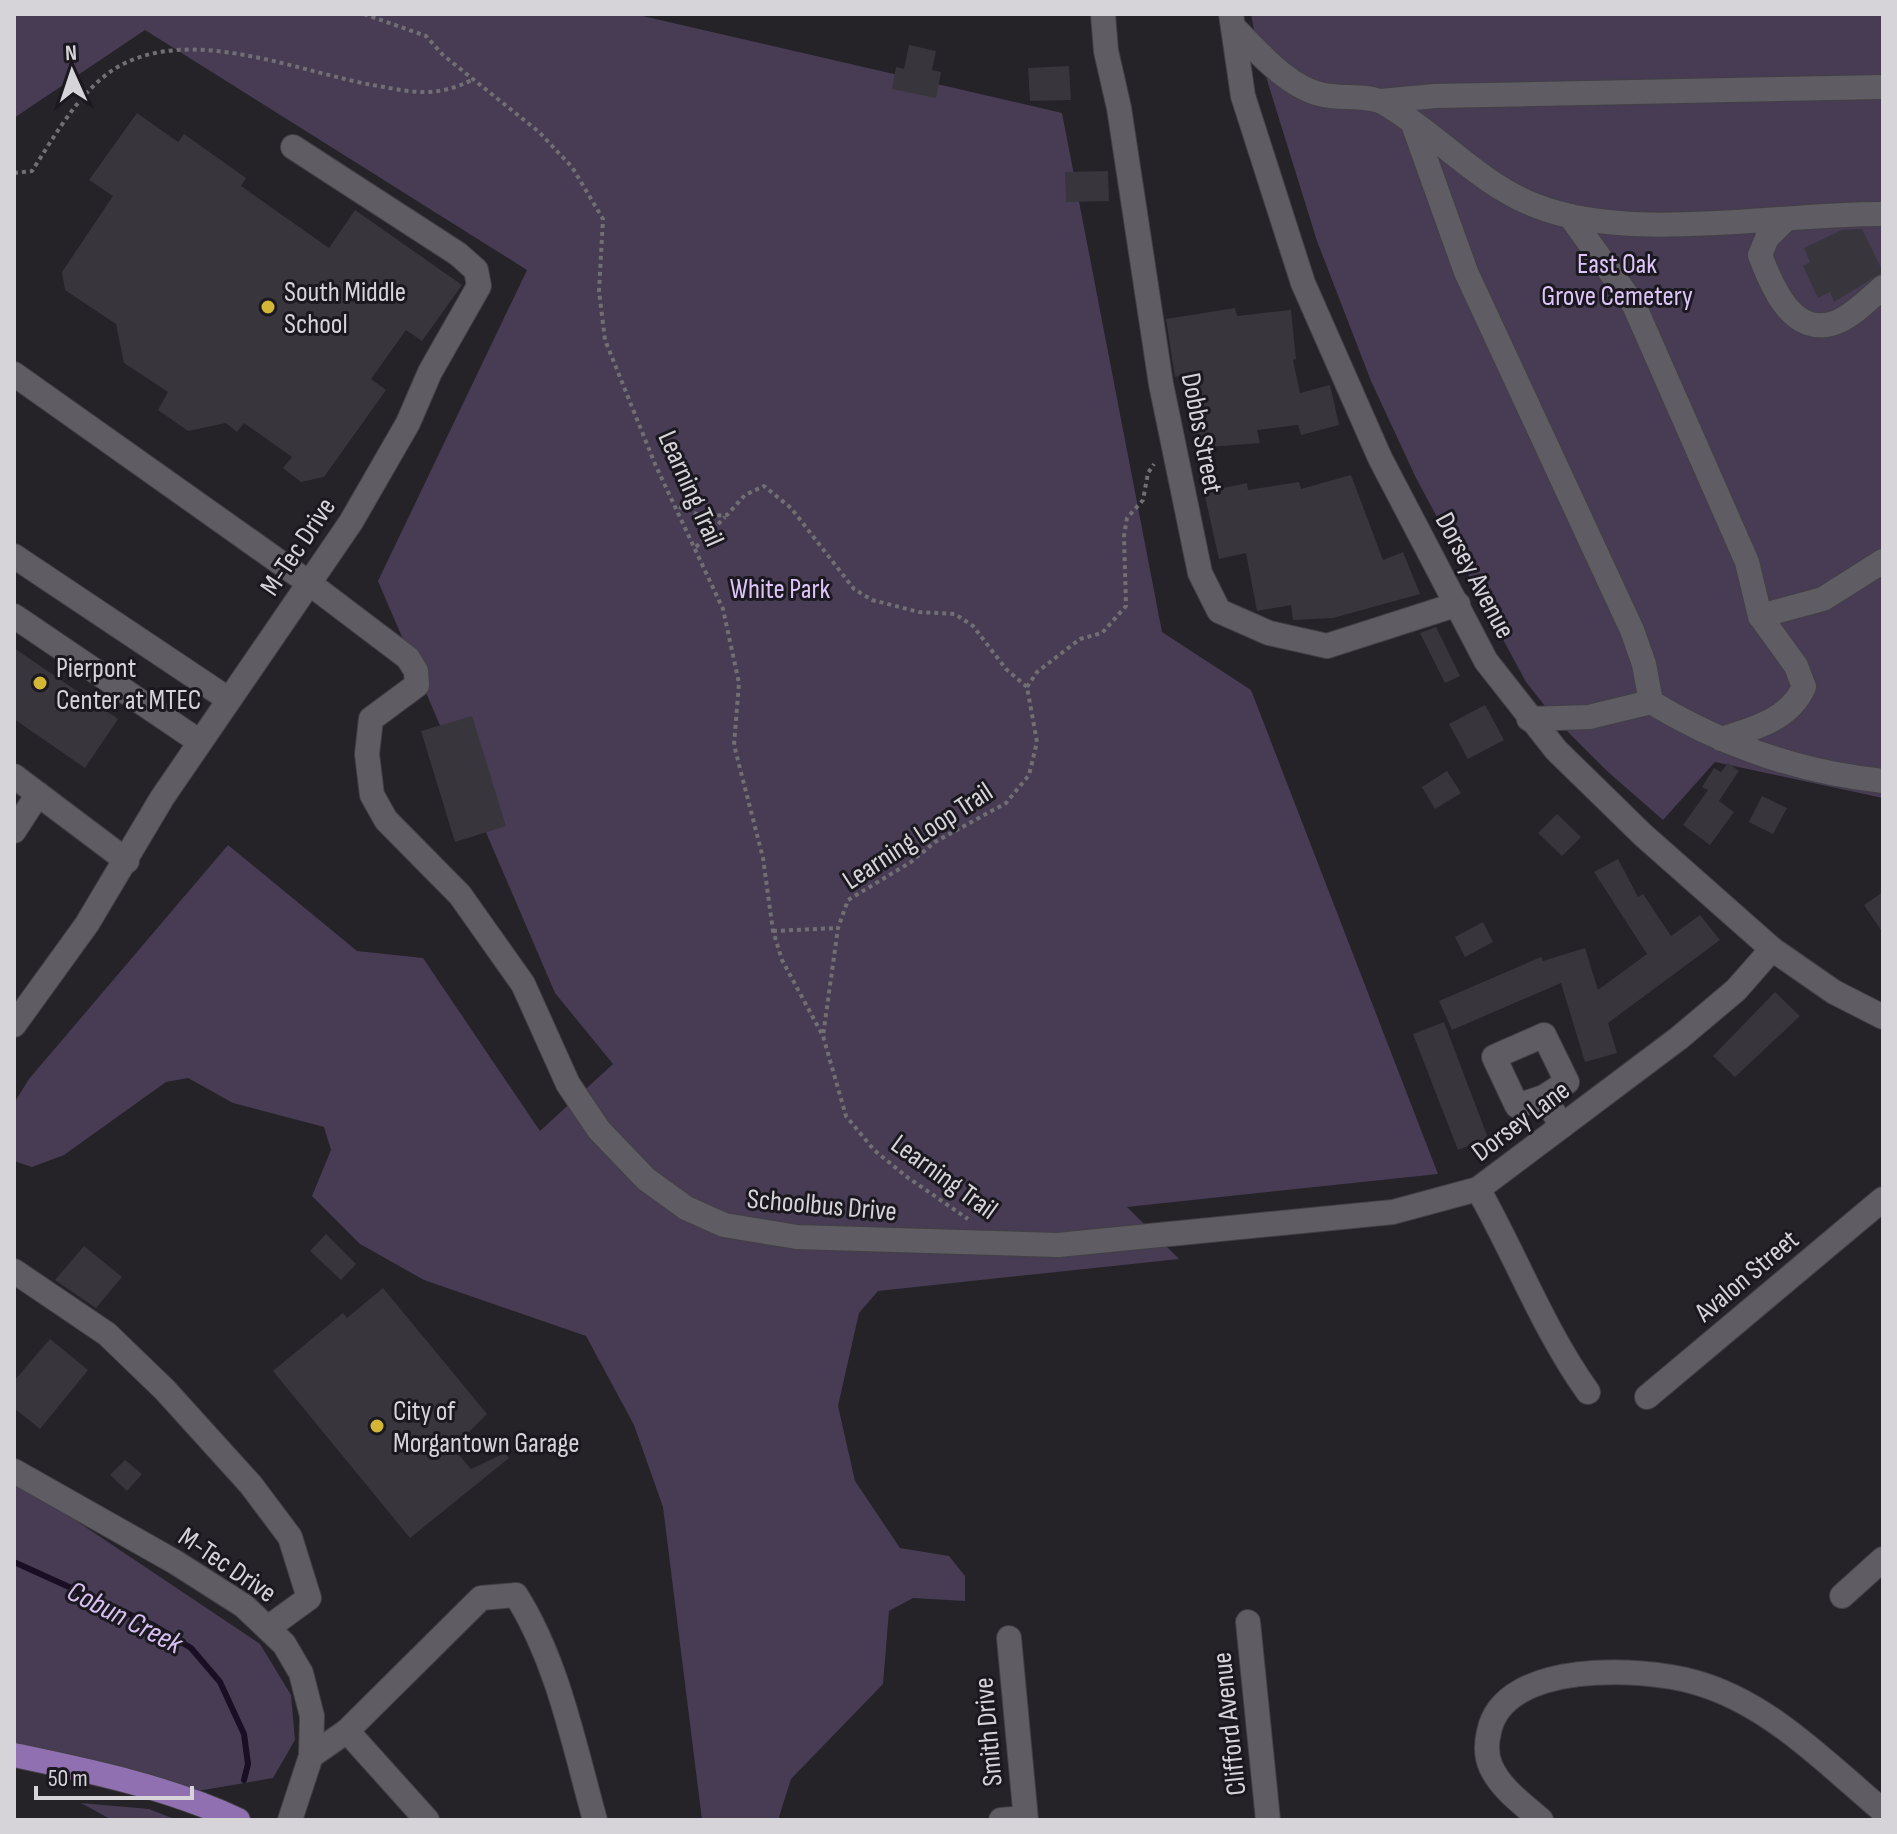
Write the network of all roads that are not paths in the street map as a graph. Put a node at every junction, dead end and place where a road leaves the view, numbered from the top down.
1 (1103, 14) edge
2 (1232, 20) edge
3 (1883, 87) edge
4 (1381, 101) junction
5 (1413, 124) junction
6 (293, 147) dead end
7 (1570, 216) junction
8 (1879, 218) edge
9 (1786, 219) junction
10 (1706, 222) junction
11 (1760, 255) junction
12 (1883, 287) edge
13 (14, 374) edge
14 (14, 556) edge
15 (1883, 561) edge
16 (309, 583) junction
17 (1458, 604) junction
18 (14, 616) edge
19 (1760, 616) junction
20 (228, 699) junction
21 (1651, 702) junction
22 (1529, 719) junction
23 (1760, 729) junction
24 (1721, 739) junction
25 (200, 742) junction
26 (1768, 756) junction
27 (14, 776) edge
28 (1883, 781) edge
29 (38, 794) junction
30 (14, 831) edge
31 (127, 861) junction
32 (1772, 949) junction
33 (1883, 1017) edge
34 (14, 1025) edge
35 (1544, 1097) dead end
36 (1562, 1126) junction
37 (1478, 1189) junction
38 (1883, 1199) edge
39 (14, 1271) edge
40 (1588, 1392) dead end
41 (1647, 1397) dead end
42 (14, 1471) edge
43 (1883, 1559) edge
44 (1842, 1596) dead end
45 (1248, 1622) dead end
46 (269, 1627) junction
47 (1009, 1638) dead end
48 (347, 1731) junction
49 (14, 1755) edge
50 (311, 1756) junction
51 (1883, 1811) edge
52 (1026, 1819) edge
53 (238, 1820) edge
54 (290, 1820) edge
55 (427, 1820) edge
56 (595, 1820) edge
57 (1001, 1820) edge
58 (1268, 1820) edge
59 (1541, 1820) edge

1 - 17 street, Dobbs Street
2 - 4 street
2 - 17 street, Dorsey Avenue
3 - 4 street
4 - 5 street
5 - 7 street
5 - 21 street
6 - 16 street, M-Tec Drive
7 - 10 street
7 - 19 street
8 - 9 street
9 - 10 street
9 - 11 street
10 - 11 street
11 - 12 street
13 - 16 street
14 - 20 street
15 - 19 street
16 - 20 street, M-Tec Drive
16 - 37 street, Schoolbus Drive
17 - 22 street, Dorsey Avenue
18 - 25 street
19 - 23 street
20 - 25 street, M-Tec Drive
21 - 22 street
21 - 24 street
22 - 32 street, Dorsey Avenue
23 - 24 street
23 - 26 street
24 - 26 street
25 - 31 street, M-Tec Drive
26 - 28 street
27 - 29 street
29 - 30 street
29 - 31 street
31 - 34 street, M-Tec Drive
32 - 33 street, Dorsey Avenue
32 - 36 street, Dorsey Lane
35 - 36 street
36 - 37 street, Dorsey Lane
37 - 40 street, Dorsey Lane
38 - 41 street, Avalon Street
39 - 46 street
42 - 46 street, M-Tec Drive
43 - 44 street
45 - 58 street, Clifford Avenue
46 - 50 street, M-Tec Drive
47 - 52 street, Smith Drive
48 - 50 street
48 - 55 street
48 - 56 street
49 - 53 main road
50 - 54 street, M-Tec Drive
51 - 59 street
52 - 57 street

